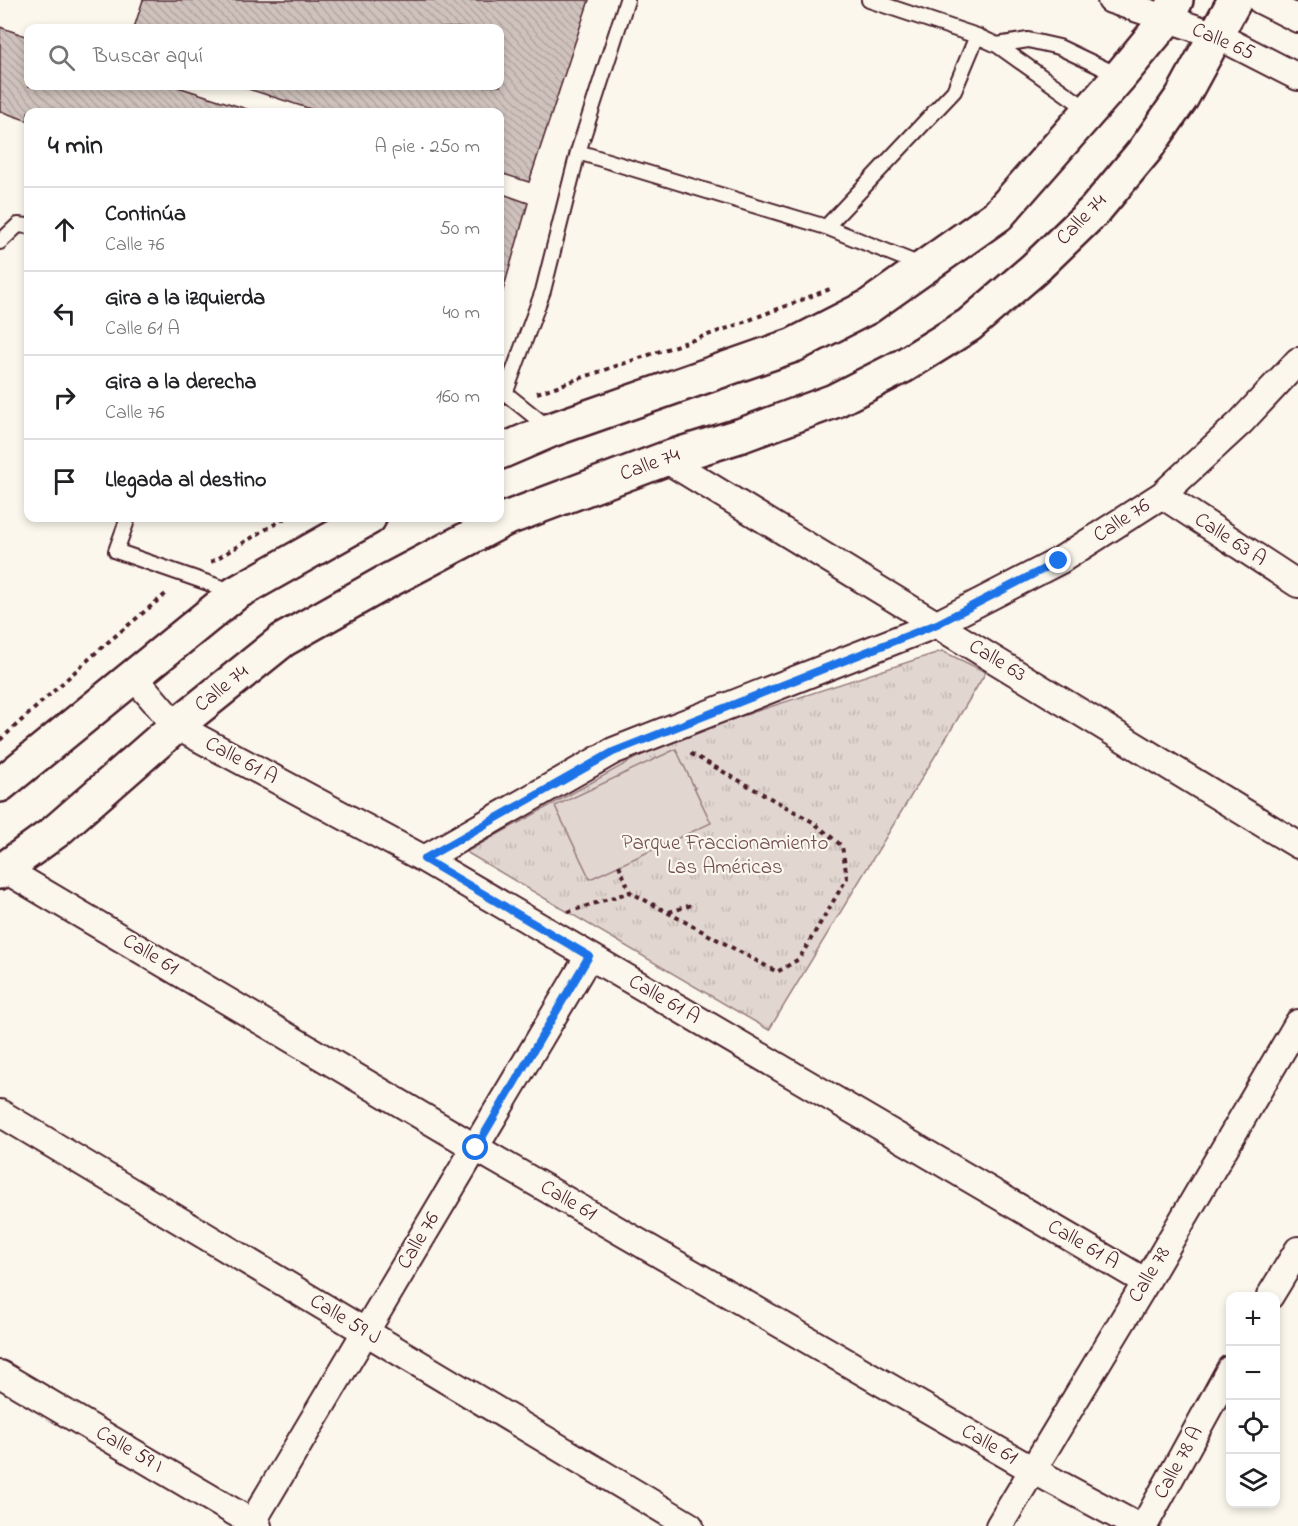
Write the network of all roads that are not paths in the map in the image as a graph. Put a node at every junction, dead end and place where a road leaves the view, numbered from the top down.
1 (627, 0) edge
2 (869, 0) edge
3 (1111, 0) edge
4 (1235, 0) edge
5 (1260, 0) edge
6 (900, 5) edge
7 (1171, 10) edge
8 (1298, 19) edge
9 (977, 36) junction
10 (1216, 36) junction
11 (997, 45) junction
12 (1120, 76) junction
13 (1298, 77) edge
14 (1090, 111) junction
15 (578, 152) junction
16 (24, 226) edge
17 (826, 228) junction
18 (0, 242) edge
19 (924, 266) junction
20 (1298, 362) edge
21 (504, 387) edge
22 (504, 394) edge
23 (551, 430) junction
24 (504, 450) edge
25 (665, 459) junction
26 (1162, 495) junction
27 (504, 520) edge
28 (127, 522) edge
29 (362, 522) edge
30 (499, 522) edge
31 (1298, 584) edge
32 (236, 593) junction
33 (937, 624) junction
34 (134, 677) junction
35 (176, 726) junction
36 (0, 786) edge
37 (1298, 845) edge
38 (424, 859) junction
39 (2, 870) edge
40 (589, 956) junction
41 (1298, 1023) edge
42 (0, 1113) edge
43 (476, 1148) junction
44 (1298, 1250) edge
45 (1146, 1282) junction
46 (1272, 1292) edge
47 (364, 1332) junction
48 (0, 1374) edge
49 (1226, 1376) edge
50 (1031, 1469) junction
51 (253, 1525) edge
52 (690, 1526) edge
53 (999, 1526) edge
54 (1137, 1526) edge
55 (1144, 1526) edge

1 - 15 lane
2 - 6 lane
3 - 7 street, Calle 65
4 - 10 main road, Calle 74
5 - 8 street
6 - 9 lane
7 - 10 street, Calle 65
7 - 12 main road
9 - 11 lane
9 - 17 lane
10 - 13 street, Calle 65
10 - 25 main road, Calle 74
11 - 12 lane
11 - 14 lane
12 - 14 main road
14 - 19 main road
15 - 17 lane
15 - 21 lane
16 - 18 lane
17 - 19 lane
19 - 23 main road
20 - 26 street, Calle 76
22 - 23 lane
23 - 24 main road
25 - 27 main road, Calle 74
25 - 33 street, Calle 63
26 - 31 street, Calle 63 A
26 - 33 street, Calle 76
28 - 32 lane
29 - 32 main road
30 - 35 main road, Calle 74
32 - 34 main road
33 - 37 street, Calle 63
33 - 38 street, Calle 76
34 - 35 street
34 - 36 main road
35 - 38 street, Calle 61 A
35 - 39 main road, Calle 74
38 - 40 street, Calle 61 A
39 - 43 street, Calle 61
40 - 43 street, Calle 76
40 - 45 street, Calle 61 A
41 - 45 street, Calle 78
42 - 47 street, Calle 59 J
43 - 47 street, Calle 76
43 - 50 street, Calle 61
44 - 46 street
45 - 50 street, Calle 78
47 - 51 street, Calle 76
47 - 52 street, Calle 59 J
48 - 51 street, Calle 59 I
49 - 55 street, Calle 78 A
50 - 53 street, Calle 78
50 - 54 street, Calle 61

